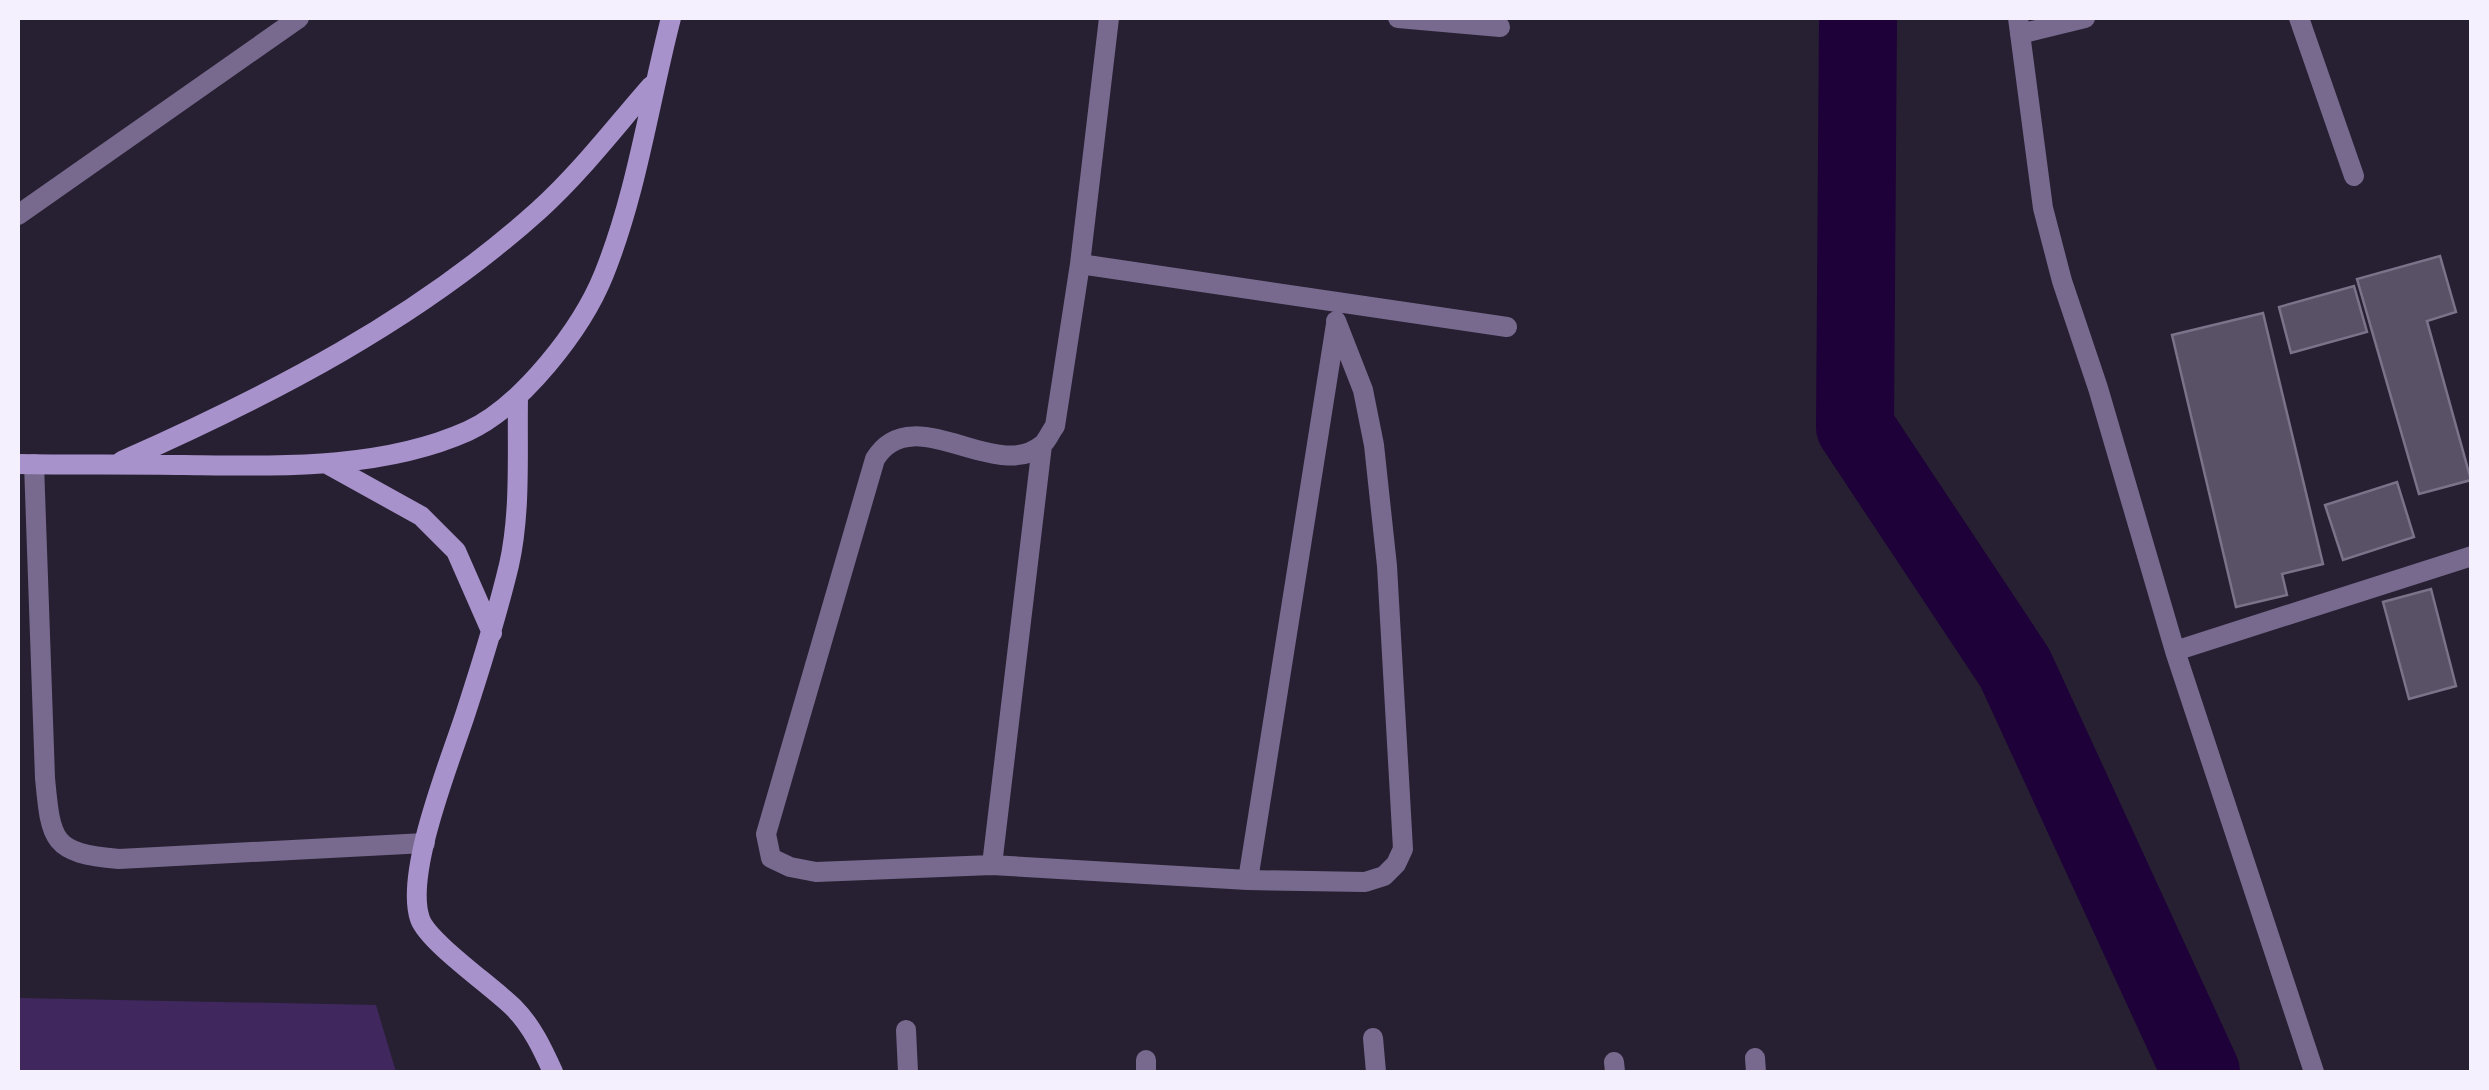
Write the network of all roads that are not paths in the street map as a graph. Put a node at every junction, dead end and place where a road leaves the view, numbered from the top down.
1 (299, 18) edge
2 (671, 18) edge
3 (1110, 18) edge
4 (1398, 18) edge
5 (2084, 18) edge
6 (2298, 18) edge
7 (2019, 26) edge
8 (1500, 27) dead end
9 (654, 82) junction
10 (2354, 176) dead end
11 (18, 215) edge
12 (1080, 264) junction
13 (1336, 311) junction
14 (1507, 327) dead end
15 (518, 398) junction
16 (1042, 445) junction
17 (26, 464) edge
18 (116, 464) junction
19 (329, 465) junction
20 (2472, 556) edge
21 (492, 633) junction
22 (2175, 652) junction
23 (425, 843) junction
24 (992, 866) junction
25 (1248, 880) junction
26 (906, 1030) dead end
27 (1374, 1038) dead end
28 (553, 1072) edge
29 (908, 1072) edge
30 (1376, 1072) edge
31 (2314, 1072) edge

1 - 11 street
2 - 9 street
3 - 12 street
4 - 8 street
5 - 7 street
6 - 10 street
7 - 22 street
9 - 15 street
9 - 18 street
12 - 13 street
12 - 16 street
13 - 14 street
13 - 25 street
13 - 25 street
15 - 19 street
15 - 21 street
16 - 24 street
16 - 24 street
17 - 18 street
17 - 23 street
18 - 19 street
19 - 21 street
20 - 22 street
21 - 23 street
22 - 31 street
23 - 28 street
24 - 25 street
26 - 29 street
27 - 30 street

